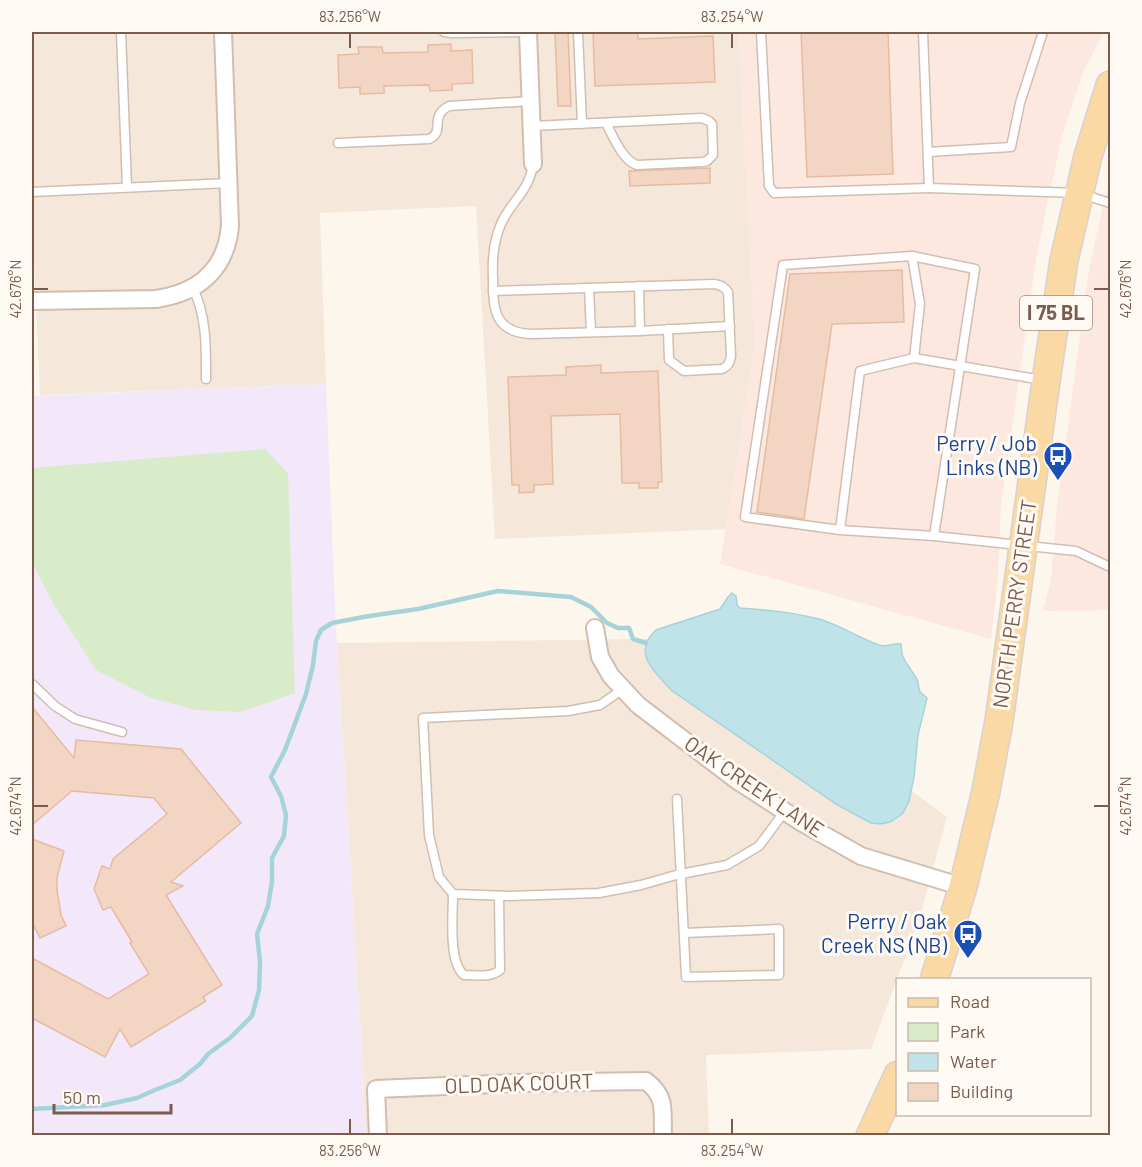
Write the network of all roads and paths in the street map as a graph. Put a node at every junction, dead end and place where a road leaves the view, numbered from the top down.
1 (121, 32) edge
2 (223, 32) edge
3 (444, 32) edge
4 (521, 32) edge
5 (528, 32) edge
6 (578, 32) edge
7 (761, 32) edge
8 (923, 32) edge
9 (1043, 32) edge
10 (1110, 85) edge
11 (531, 101) junction
12 (606, 123) junction
13 (582, 124) junction
14 (531, 126) junction
15 (338, 143) dead end
16 (928, 152) junction
17 (533, 164) joint
18 (229, 183) junction
19 (127, 187) junction
20 (929, 188) junction
21 (32, 192) edge
22 (1079, 193) junction
23 (1110, 203) edge
24 (912, 256) junction
25 (639, 286) junction
26 (194, 288) junction
27 (589, 288) junction
28 (493, 291) junction
29 (32, 301) edge
30 (730, 326) junction
31 (668, 329) junction
32 (640, 331) junction
33 (591, 332) junction
34 (914, 358) junction
35 (960, 366) junction
36 (206, 380) dead end
37 (1046, 381) junction
38 (840, 530) junction
39 (934, 536) junction
40 (1023, 545) junction
41 (1110, 567) edge
42 (595, 628) dead end
43 (32, 684) edge
44 (623, 688) junction
45 (122, 732) dead end
46 (677, 799) dead end
47 (785, 812) junction
48 (680, 874) junction
49 (963, 887) junction
50 (453, 894) junction
51 (499, 896) junction
52 (684, 933) junction
53 (935, 978) edge
54 (896, 1077) edge
55 (378, 1136) edge
56 (663, 1136) edge
57 (870, 1136) edge

1 - 19 lane
2 - 18 street
3 - 4 lane
5 - 11 street
6 - 13 lane
7 - 20 lane
8 - 16 lane
9 - 16 lane
10 - 22 main road, NORTH PERRY STREET / I 75 BL
11 - 14 street
11 - 15 lane
12 - 12 lane
12 - 13 lane
13 - 14 lane
14 - 17 street
16 - 20 lane
17 - 28 lane
18 - 19 lane
18 - 26 street
19 - 21 lane
20 - 22 lane
22 - 23 lane
22 - 37 main road, NORTH PERRY STREET / I 75 BL
24 - 34 lane
24 - 35 lane
24 - 38 lane
25 - 27 lane
25 - 30 lane
25 - 32 lane
26 - 29 street
26 - 36 lane
27 - 28 lane
27 - 33 lane
28 - 33 lane
30 - 31 lane
30 - 31 lane
31 - 32 lane
32 - 33 lane
34 - 35 lane
34 - 38 lane
35 - 37 lane
35 - 39 lane
37 - 40 main road, NORTH PERRY STREET / I 75 BL
38 - 39 lane
39 - 40 lane
40 - 41 lane
40 - 49 main road, NORTH PERRY STREET / I 75 BL
42 - 44 street, OAK CREEK LANE
43 - 45 lane
44 - 47 street, OAK CREEK LANE
44 - 50 lane
46 - 48 lane
47 - 48 lane
47 - 49 street, OAK CREEK LANE
48 - 51 lane
48 - 52 lane
49 - 53 main road, NORTH PERRY STREET / I 75 BL
50 - 51 lane
50 - 51 lane
52 - 52 lane
54 - 57 main road
55 - 56 street, OLD OAK COURT

